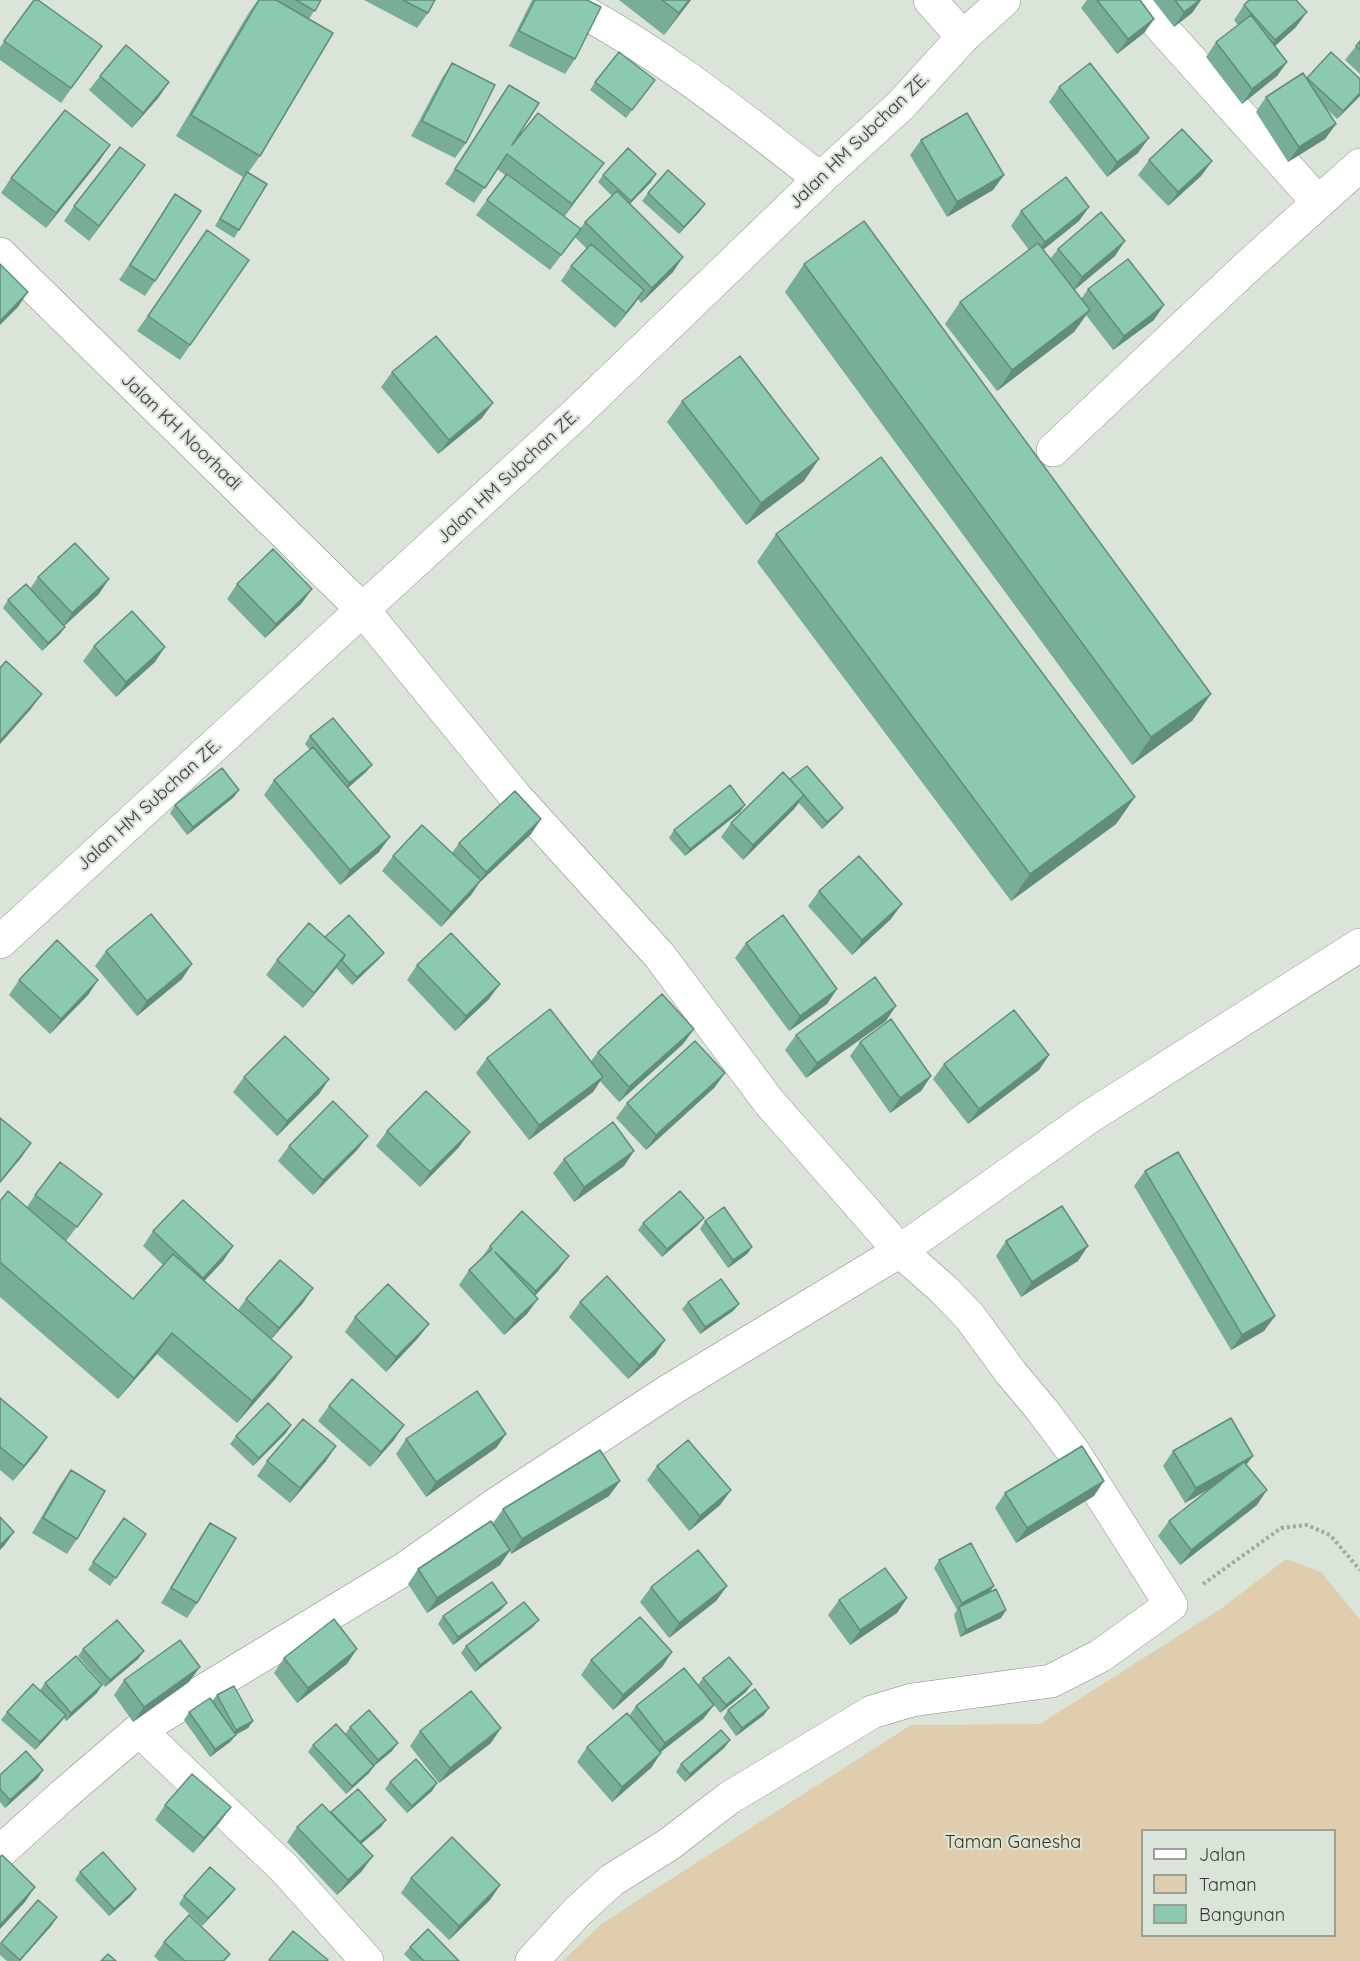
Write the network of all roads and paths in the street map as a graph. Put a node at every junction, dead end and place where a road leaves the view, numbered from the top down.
1 (561, 0) edge
2 (930, 0) edge
3 (1004, 0) edge
4 (1137, 0) edge
5 (963, 37) junction
6 (1360, 165) edge
7 (820, 179) junction
8 (1318, 202) junction
9 (0, 254) edge
10 (1053, 450) dead end
11 (363, 610) junction
12 (0, 942) edge
13 (1360, 945) edge
14 (900, 1251) junction
15 (1360, 1570) edge
16 (1171, 1605) junction
17 (139, 1730) junction
18 (0, 1852) edge
19 (367, 1961) edge
20 (532, 1961) edge

1 - 7 street
2 - 5 street
3 - 5 street, Jalan HM Subchan ZE.
4 - 8 street
5 - 7 street, Jalan HM Subchan ZE.
6 - 8 street
7 - 11 street, Jalan HM Subchan ZE.
8 - 10 street
9 - 11 street, Jalan KH Noorhadi
11 - 12 street, Jalan HM Subchan ZE.
11 - 14 street, Jalan KH Noorhadi
13 - 14 street
14 - 16 street, Jalan KH Noorhadi
14 - 17 street
15 - 16 path
16 - 20 street
17 - 18 street
17 - 19 street

